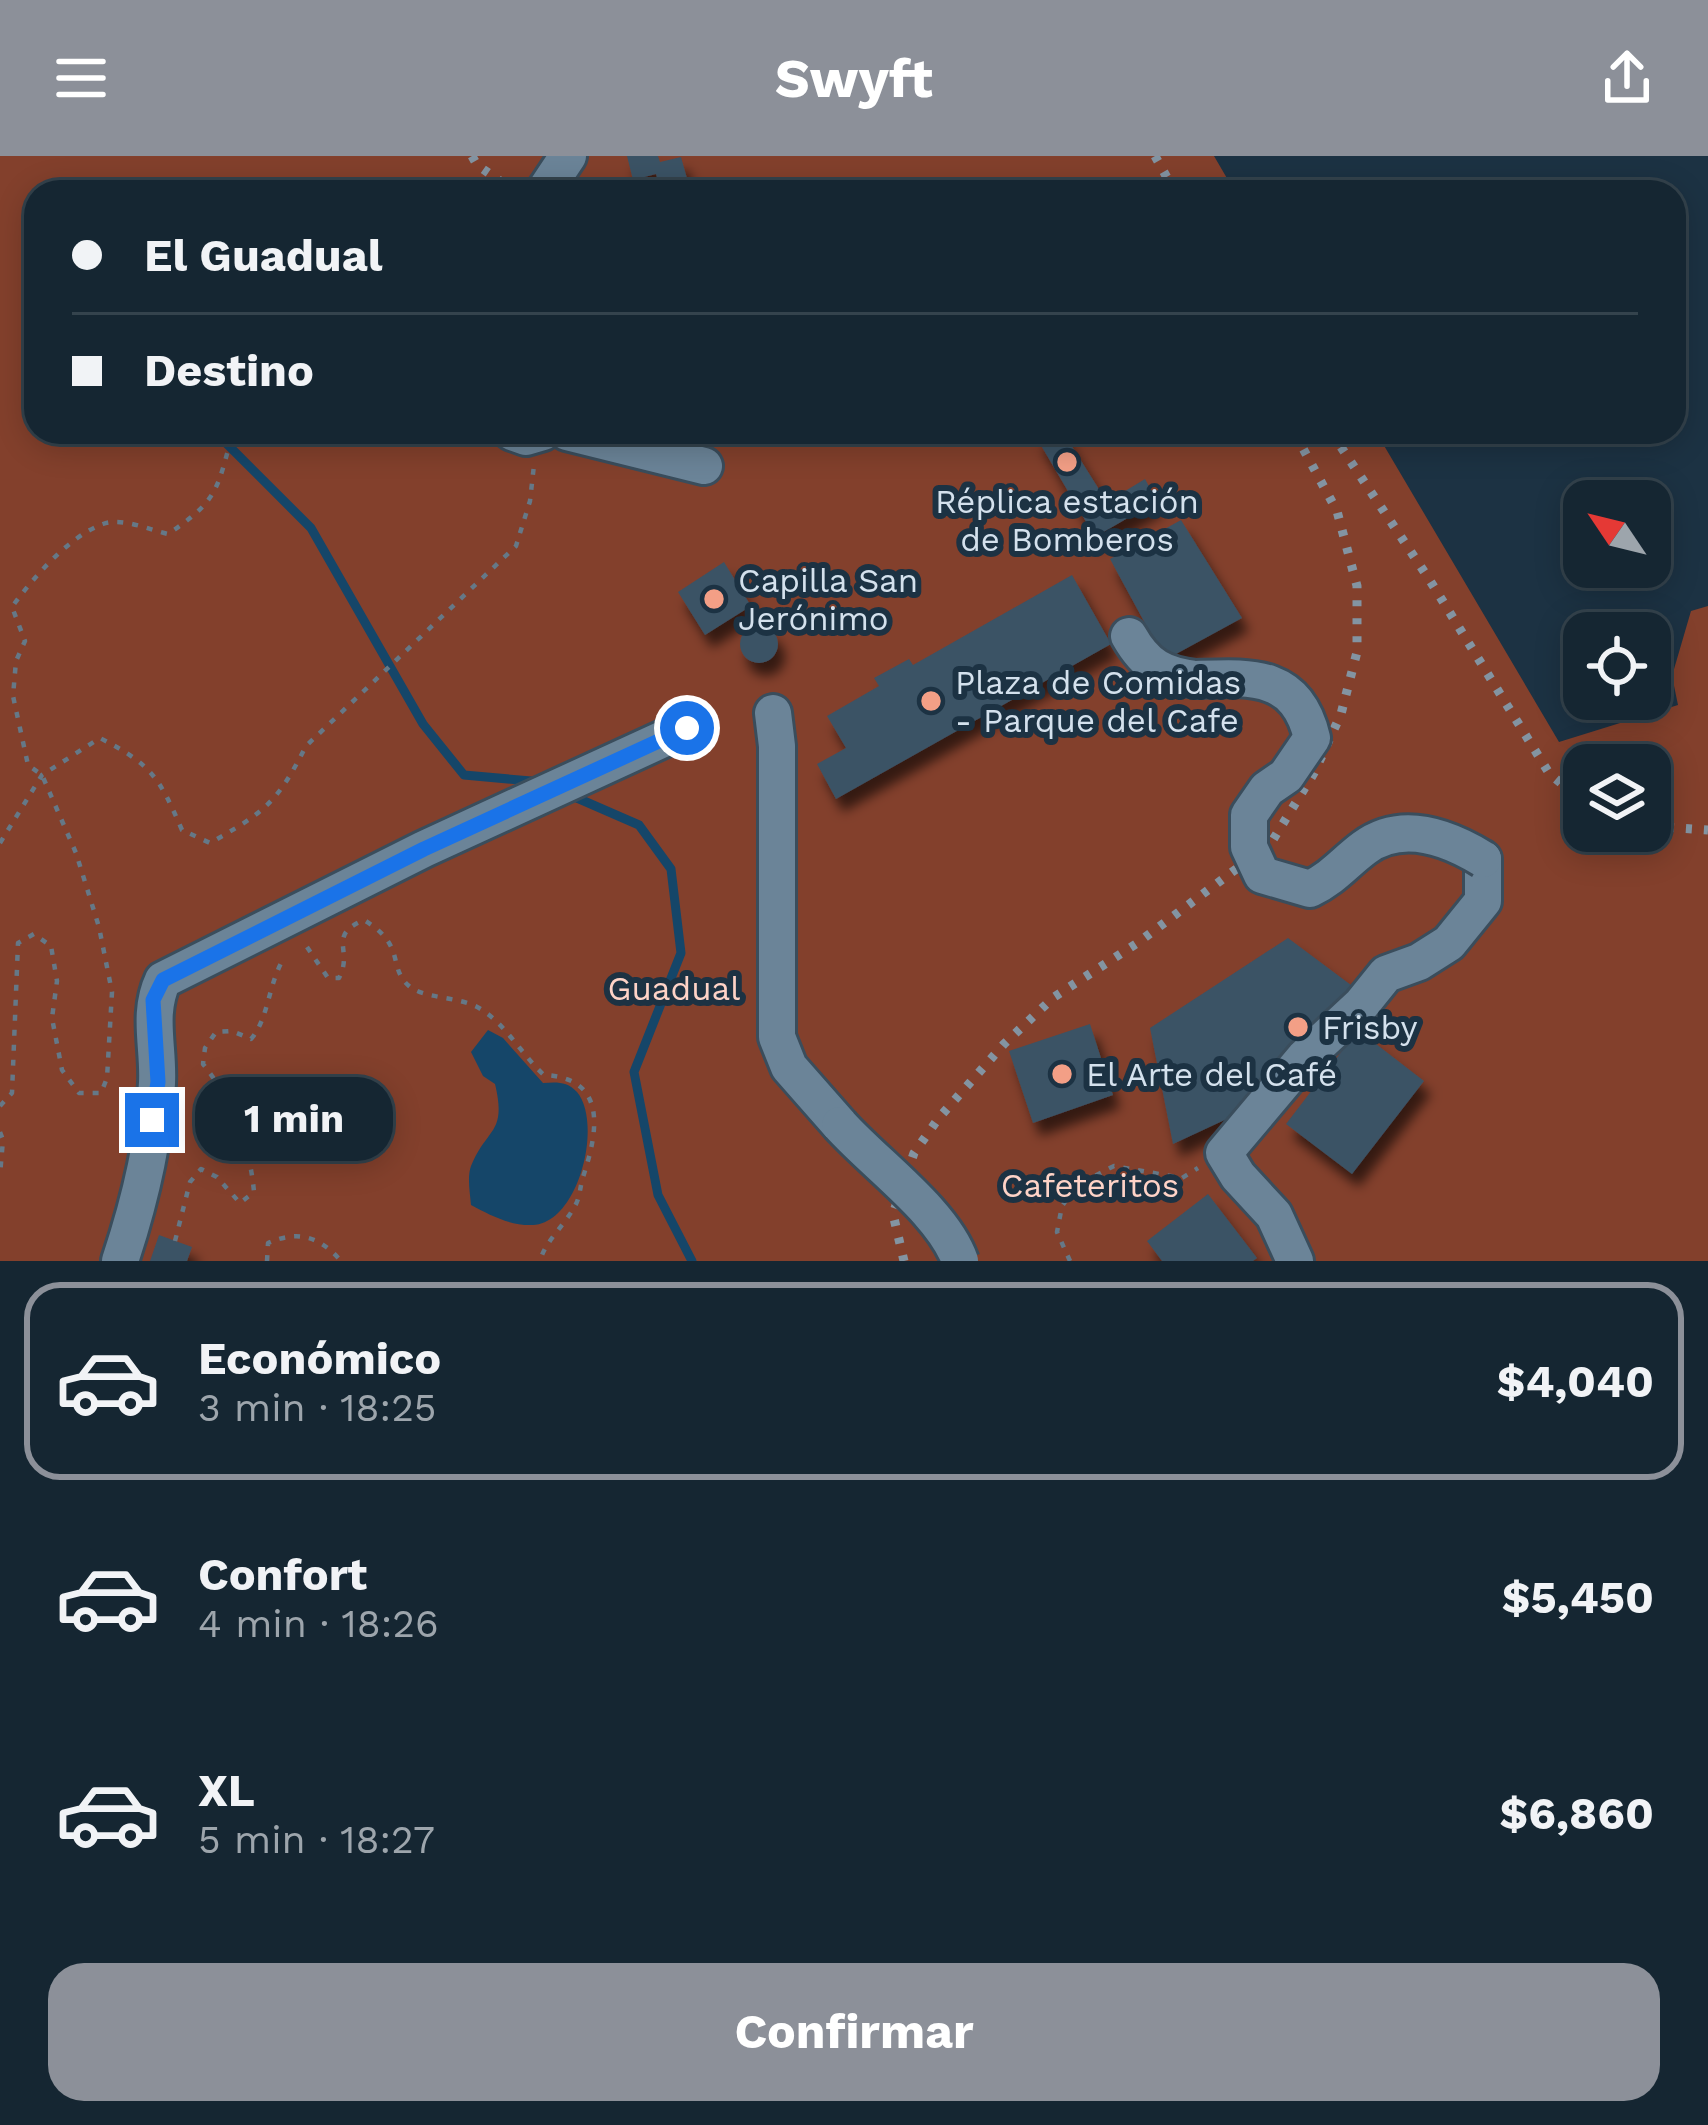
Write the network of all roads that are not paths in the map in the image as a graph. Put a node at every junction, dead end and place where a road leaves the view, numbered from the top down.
1 (594, 444) edge
2 (704, 466) dead end
3 (1130, 636) dead end
4 (773, 713) dead end
5 (687, 728) dead end
6 (121, 1261) edge
7 (960, 1261) edge
8 (1295, 1261) edge

1 - 2 street
3 - 8 street, bridge
4 - 7 street, bridge
5 - 6 street

